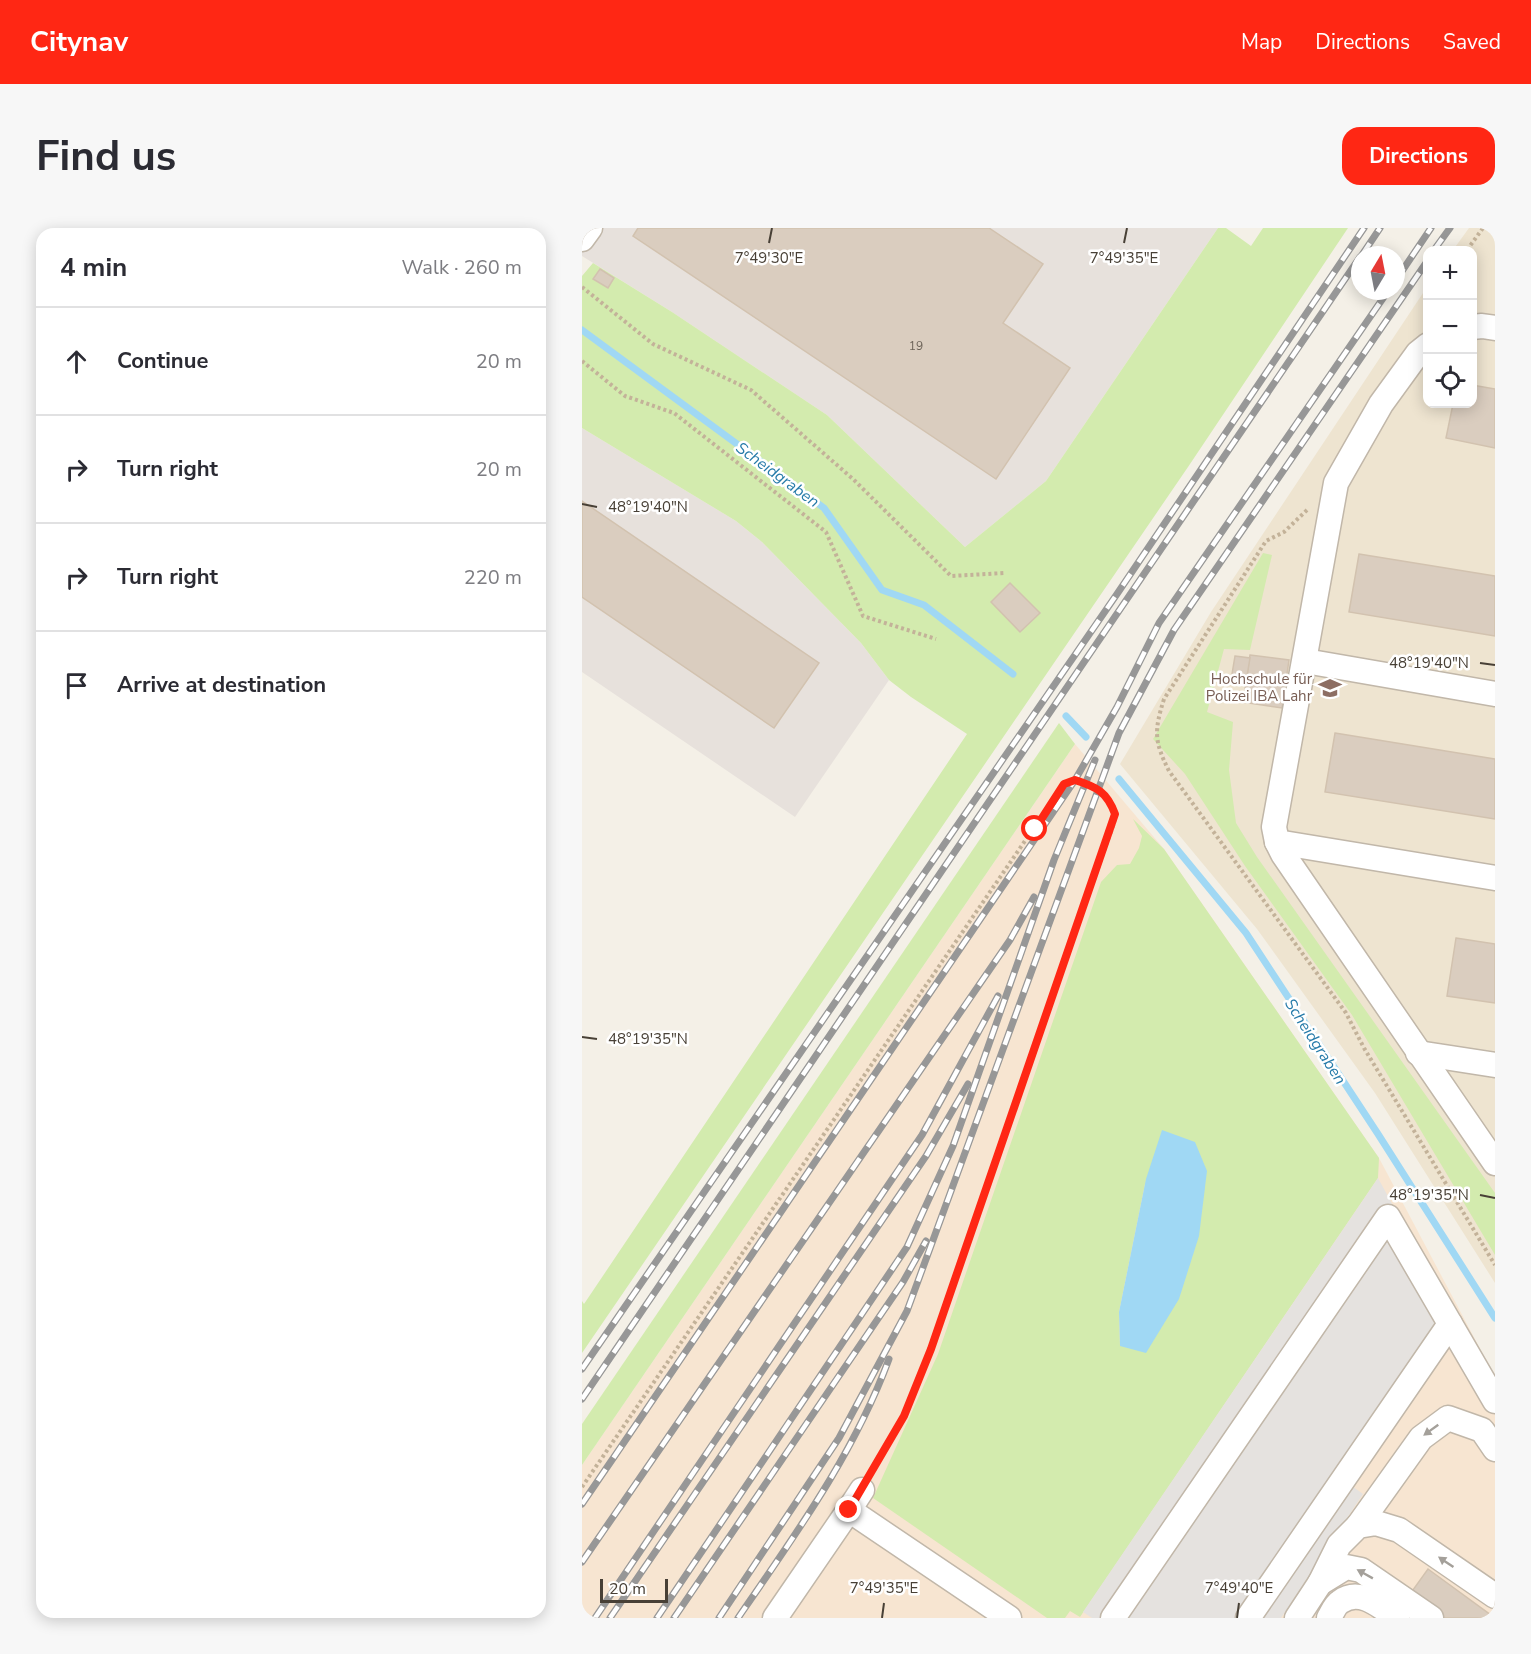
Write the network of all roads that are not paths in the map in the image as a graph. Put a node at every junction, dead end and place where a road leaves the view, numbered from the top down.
1 (590, 228) edge
2 (582, 239) edge
3 (1477, 327) edge
4 (1495, 328) edge
5 (1423, 349) edge
6 (1305, 661) junction
7 (1495, 694) edge
8 (1277, 842) junction
9 (1495, 878) edge
10 (1418, 1053) junction
11 (1495, 1065) edge
12 (1495, 1163) edge
13 (1450, 1324) junction
14 (1495, 1401) edge
15 (1495, 1449) edge
16 (1358, 1526) junction
17 (1320, 1583) junction
18 (1495, 1596) edge
19 (775, 1618) edge
20 (1009, 1618) edge
21 (1113, 1618) edge
22 (1248, 1618) edge
23 (1297, 1618) edge
24 (1329, 1618) edge
25 (1397, 1618) edge
26 (1431, 1618) edge

1 - 2 street
3 - 4 street
5 - 6 street
6 - 7 street
6 - 8 street
8 - 9 street
8 - 10 street
10 - 11 street
10 - 12 street
13 - 14 street
13 - 21 street
13 - 22 street
15 -> 16 street
16 - 17 street
18 -> 16 street
17 - 23 street
26 -> 17 street
19 - 20 street
24 - 25 street

